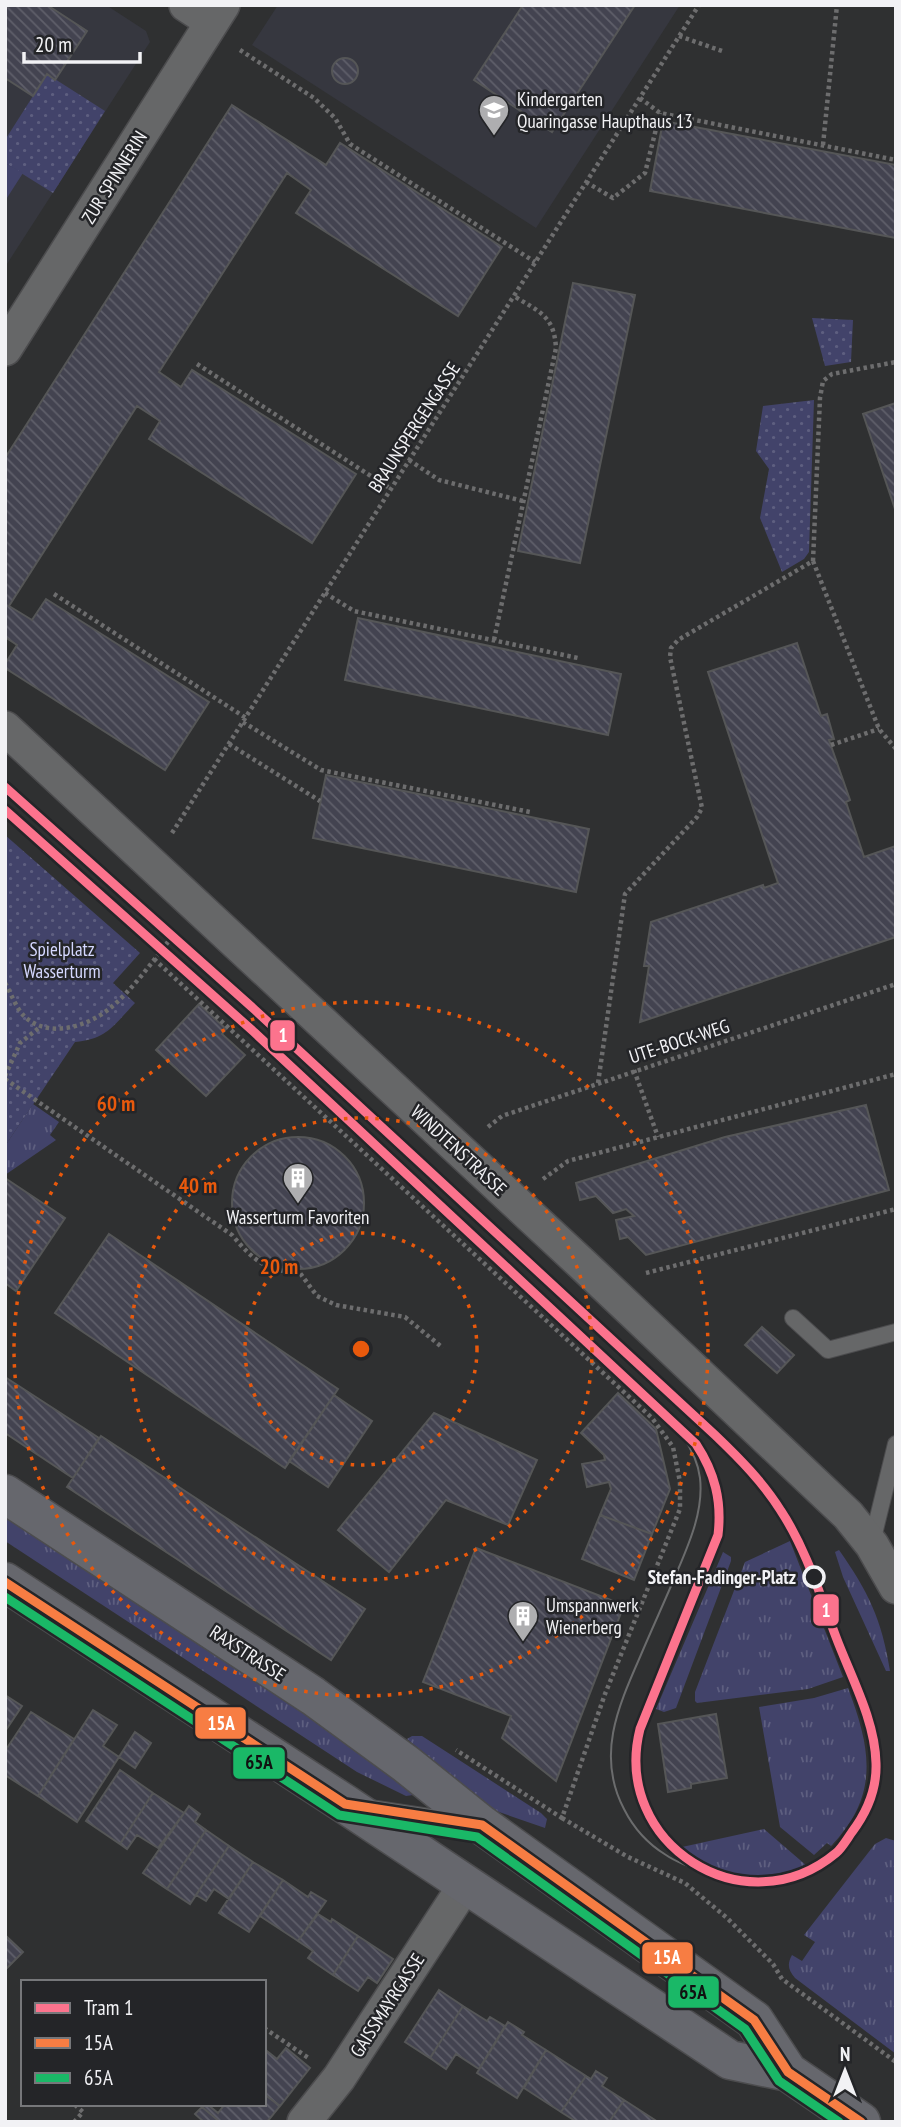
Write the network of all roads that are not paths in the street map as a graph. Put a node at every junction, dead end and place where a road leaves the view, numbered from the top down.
1 (207, 11) edge
2 (5, 349) edge
3 (5, 728) edge
4 (793, 1318) dead end
5 (896, 1332) edge
6 (896, 1444) edge
7 (5, 1494) edge
8 (872, 1545) junction
9 (5, 1582) edge
10 (896, 1587) edge
11 (345, 1804) junction
12 (482, 1825) junction
13 (465, 1885) junction
14 (788, 2072) junction
15 (304, 2122) edge
16 (861, 2122) edge

1 - 2 street, ZUR SPINNERIN
3 - 8 street, WINDTENSTRASSE
4 - 5 lane
6 - 8 lane
7 - 12 main road, RAXSTRASSE
8 - 10 street, WINDTENSTRASSE
9 - 11 main road, RAXSTRASSE
11 - 12 lane, RAXSTRASSE
11 - 13 main road, RAXSTRASSE
12 - 14 main road, RAXSTRASSE
13 - 14 main road, RAXSTRASSE
13 - 15 street, GAISSMAYRGASSE
14 - 16 main road, RAXSTRASSE

